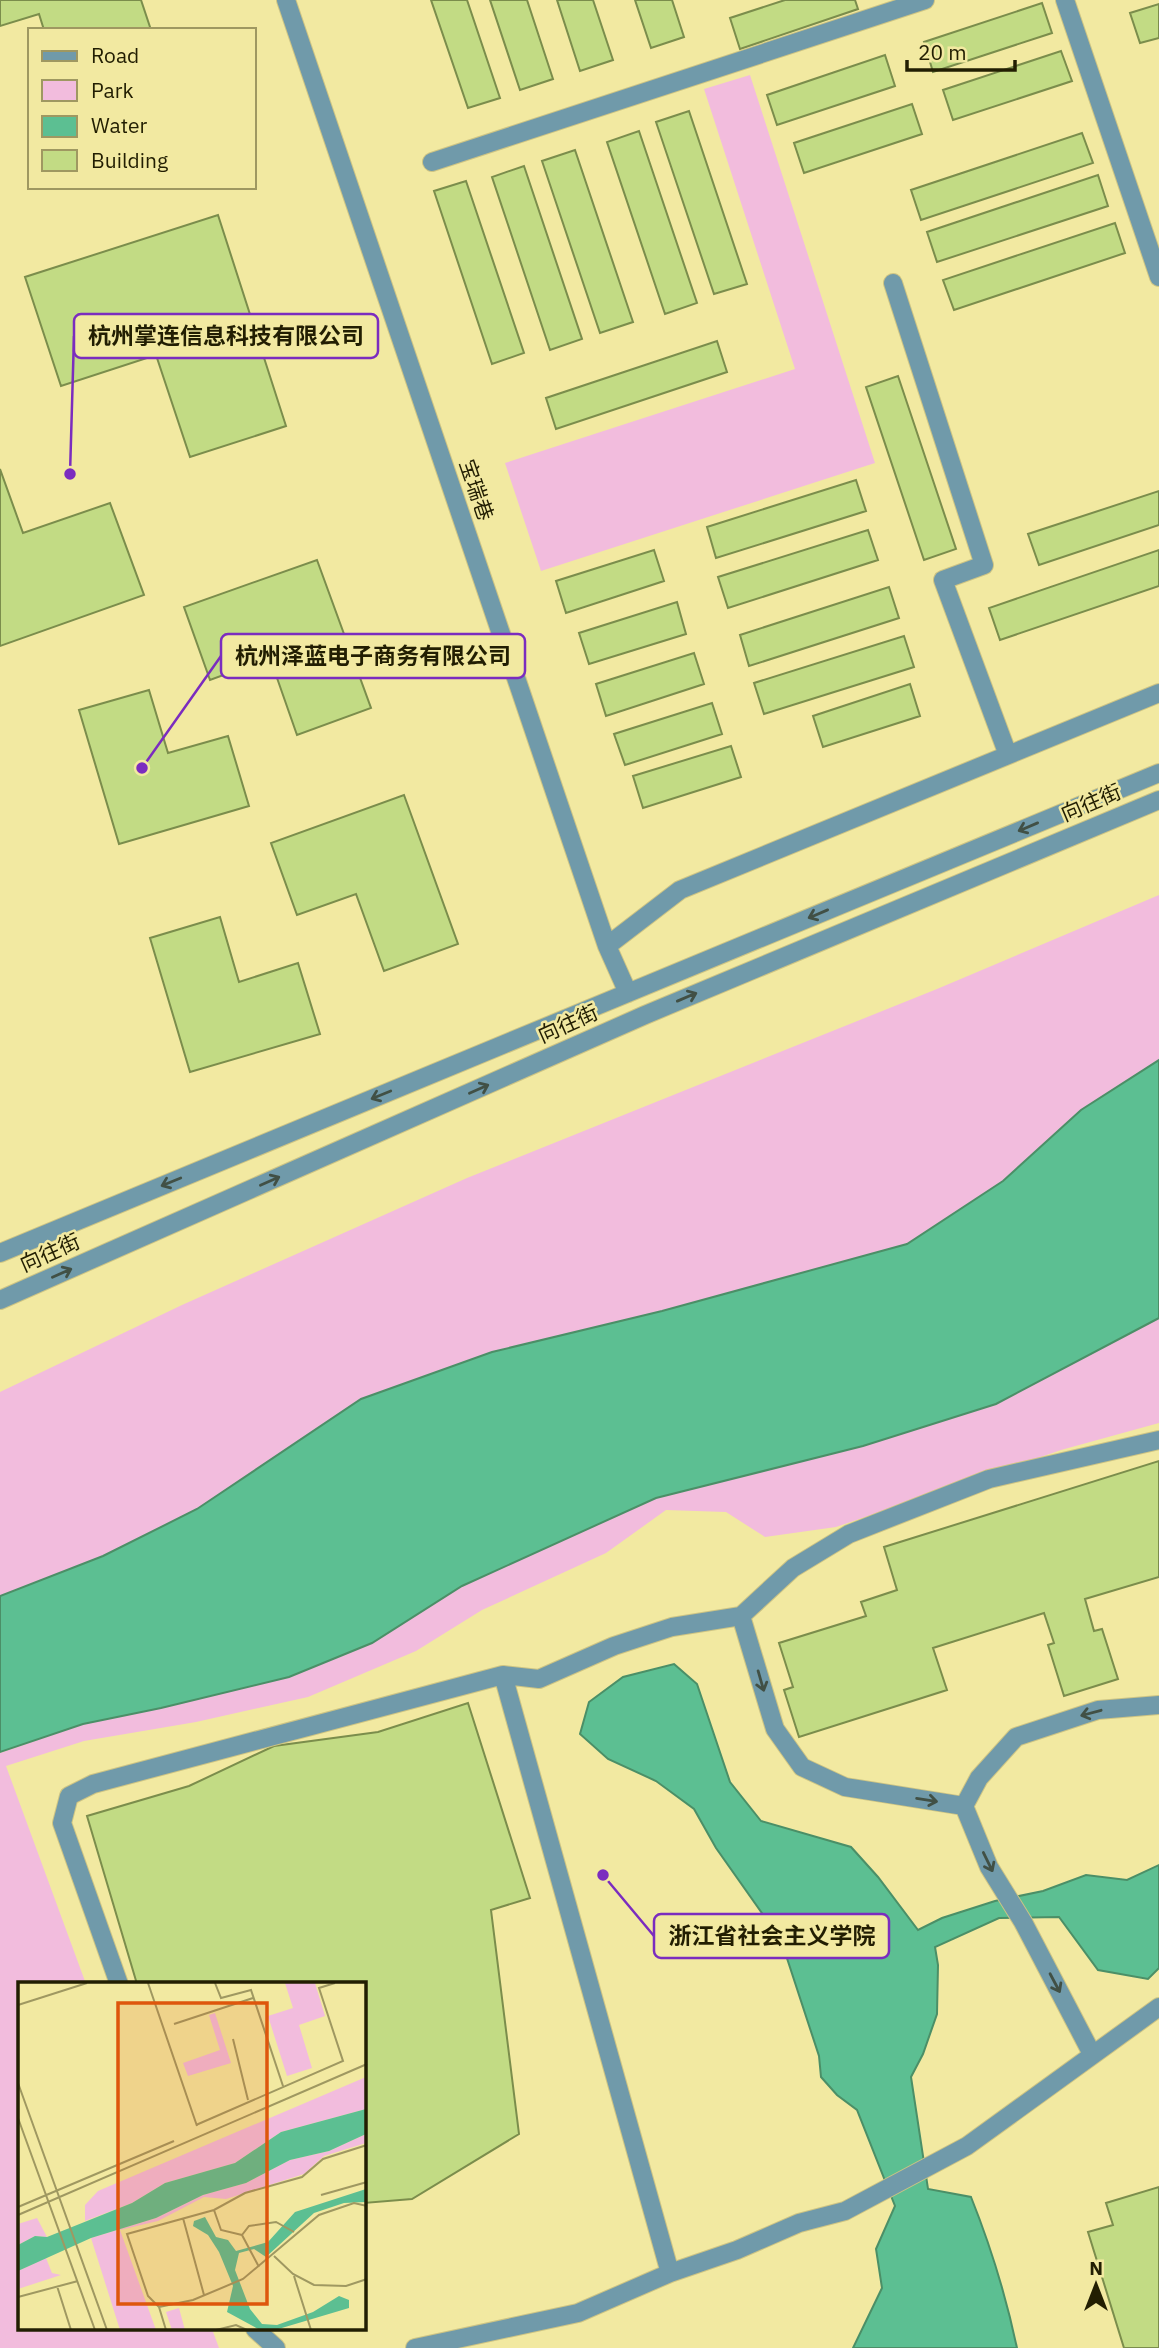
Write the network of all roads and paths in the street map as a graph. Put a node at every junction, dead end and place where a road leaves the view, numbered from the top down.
1 (286, 0) edge
2 (925, 0) edge
3 (1065, 0) edge
4 (432, 162) dead end
5 (1159, 276) edge
6 (893, 283) dead end
7 (1159, 693) edge
8 (1008, 755) junction
9 (1159, 773) edge
10 (1159, 800) edge
11 (607, 946) junction
12 (628, 993) junction
13 (0, 1253) edge
14 (0, 1300) edge
15 (1159, 1440) edge
16 (741, 1616) junction
17 (503, 1675) junction
18 (1159, 1705) edge
19 (964, 1807) junction
20 (119, 1982) edge
21 (1159, 2007) edge
22 (1092, 2054) junction
23 (670, 2273) junction
24 (256, 2330) edge
25 (276, 2348) edge
26 (415, 2348) edge

1 - 11 street, 宝瑞巷
2 - 4 street
3 - 5 street
6 - 8 street
7 - 8 street
8 - 11 street
9 -> 12 street, 向往街
14 -> 10 street, 向往街
11 - 12 street, 宝瑞巷
12 -> 13 street, 向往街
15 - 16 street
16 - 17 street
16 -> 19 street
17 - 20 street
17 - 23 street
18 -> 19 street
19 -> 22 street
21 - 22 street
22 - 23 street
23 - 26 street
24 - 25 street

